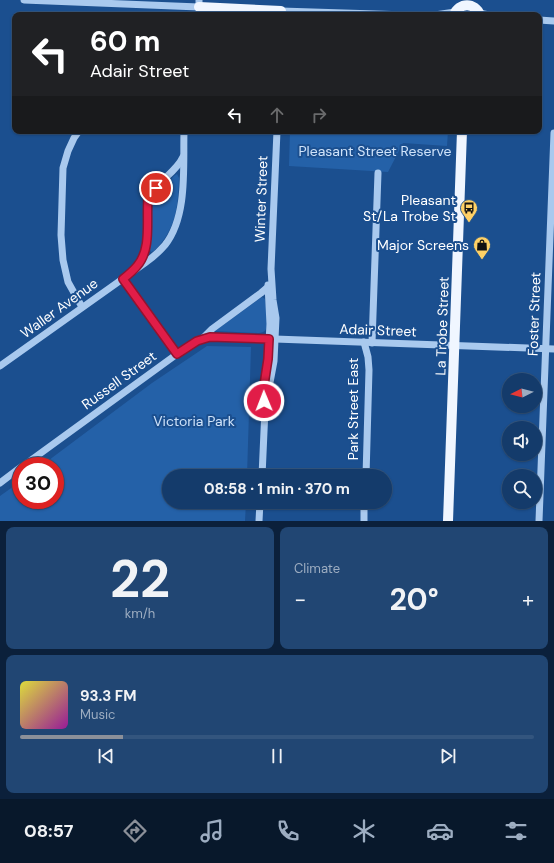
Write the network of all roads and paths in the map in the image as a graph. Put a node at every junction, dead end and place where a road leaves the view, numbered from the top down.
1 (24, 0) edge
2 (86, 1) edge
3 (196, 4) edge
4 (458, 8) edge
5 (478, 10) edge
6 (272, 12) edge
7 (445, 12) edge
8 (542, 20) edge
9 (554, 21) edge
10 (554, 133) edge
11 (77, 134) edge
12 (184, 134) edge
13 (277, 134) edge
14 (462, 134) edge
15 (184, 155) junction
16 (378, 174) dead end
17 (271, 269) junction
18 (133, 270) junction
19 (123, 279) junction
20 (268, 287) junction
21 (82, 307) junction
22 (201, 339) junction
23 (272, 339) junction
24 (364, 342) junction
25 (372, 343) junction
26 (455, 345) junction
27 (546, 348) junction
28 (554, 349) edge
29 (177, 354) junction
30 (0, 366) edge
31 (36, 457) edge
32 (262, 469) edge
33 (366, 469) edge
34 (12, 474) edge
35 (0, 482) edge
36 (260, 509) edge
37 (364, 509) edge
38 (259, 521) edge
39 (364, 521) edge
40 (448, 521) edge
41 (539, 521) edge

1 - 2 street
2 - 3 street
3 - 6 main road
4 - 5 main road
4 - 7 street
8 - 9 street
10 - 27 street, Foster Street
11 - 21 street
12 - 15 street, Waller Avenue
13 - 17 street, Winter Street
14 - 26 main road, La Trobe Street
15 - 18 street, Waller Avenue
15 - 18 street, Waller Avenue
16 - 25 street, Park Street East
17 - 20 street, Winter Street
17 - 23 street, Winter Street
18 - 19 street, Waller Avenue
19 - 21 street, Waller Avenue
19 - 29 street
20 - 22 street, Russell Street
20 - 23 street, Winter Street
21 - 30 street, Waller Avenue
22 - 23 street, Adair Street
22 - 29 street, Russell Street
23 - 24 street, Adair Street
23 - 32 street, Winter Street
24 - 25 street, Adair Street
24 - 33 street, Park Street East
25 - 26 street, Adair Street
26 - 27 street, Adair Street
26 - 40 main road, La Trobe Street
27 - 28 street, Adair Street
27 - 41 street, Foster Street
29 - 31 street, Russell Street
34 - 35 street, Russell Street
36 - 38 street
37 - 39 street

